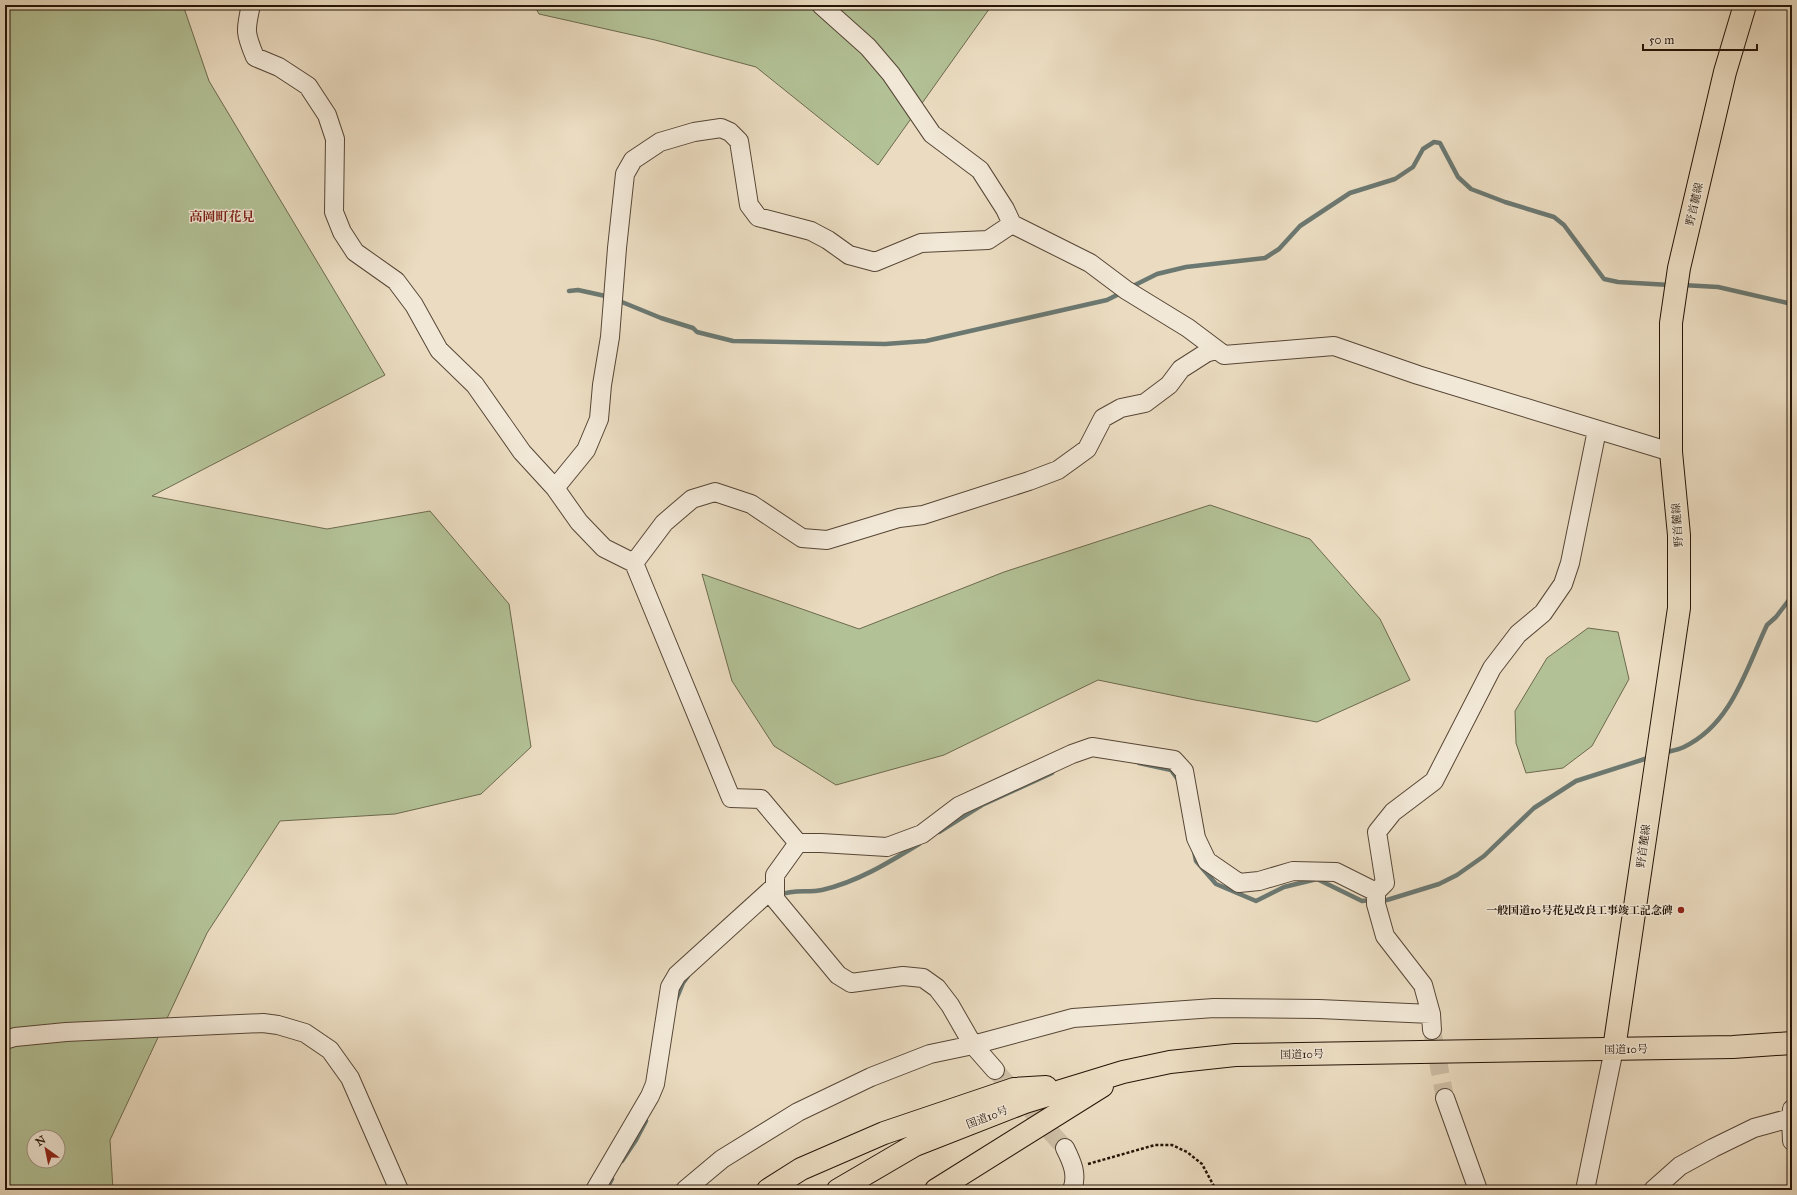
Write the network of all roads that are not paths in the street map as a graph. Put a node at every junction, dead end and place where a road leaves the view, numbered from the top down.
1 (251, 5) edge
2 (821, 5) edge
3 (1745, 5) edge
4 (1012, 224) junction
5 (1216, 350) junction
6 (1597, 430) junction
7 (1671, 452) junction
8 (556, 488) junction
9 (634, 563) junction
10 (798, 844) junction
11 (774, 887) junction
12 (1376, 892) junction
13 (5, 1040) edge
14 (1792, 1043) edge
15 (973, 1045) junction
16 (1614, 1049) junction
17 (995, 1070) tunnel mouth
18 (1123, 1072) junction
19 (1080, 1084) junction
20 (1445, 1098) tunnel mouth
21 (1791, 1113) edge
22 (1792, 1141) edge
23 (1065, 1148) tunnel mouth
24 (399, 1190) edge
25 (595, 1190) edge
26 (685, 1190) edge
27 (768, 1190) edge
28 (838, 1190) edge
29 (936, 1190) edge
30 (1072, 1190) edge
31 (1478, 1190) edge
32 (1585, 1190) edge
33 (1653, 1190) edge

1 - 8 street
2 - 4 street
3 - 7 main road, 野首麓線
4 - 5 street
4 - 8 street
5 - 6 street
5 - 9 street
6 - 7 street
6 - 12 street
7 - 16 main road, 野首麓線
8 - 9 street
9 - 10 street
10 - 11 street
10 - 12 street
11 - 15 street
11 - 25 street
12 - 15 street
13 - 24 street
14 - 16 main road, 国道10号
15 - 17 street
15 - 26 street
16 - 18 main road, 国道10号
16 - 32 street
18 - 19 main road, 国道10号
18 - 29 main road
19 - 27 main road
19 - 28 main road, 国道10号
20 - 31 street
21 - 22 street
21 - 33 street
23 - 30 street

